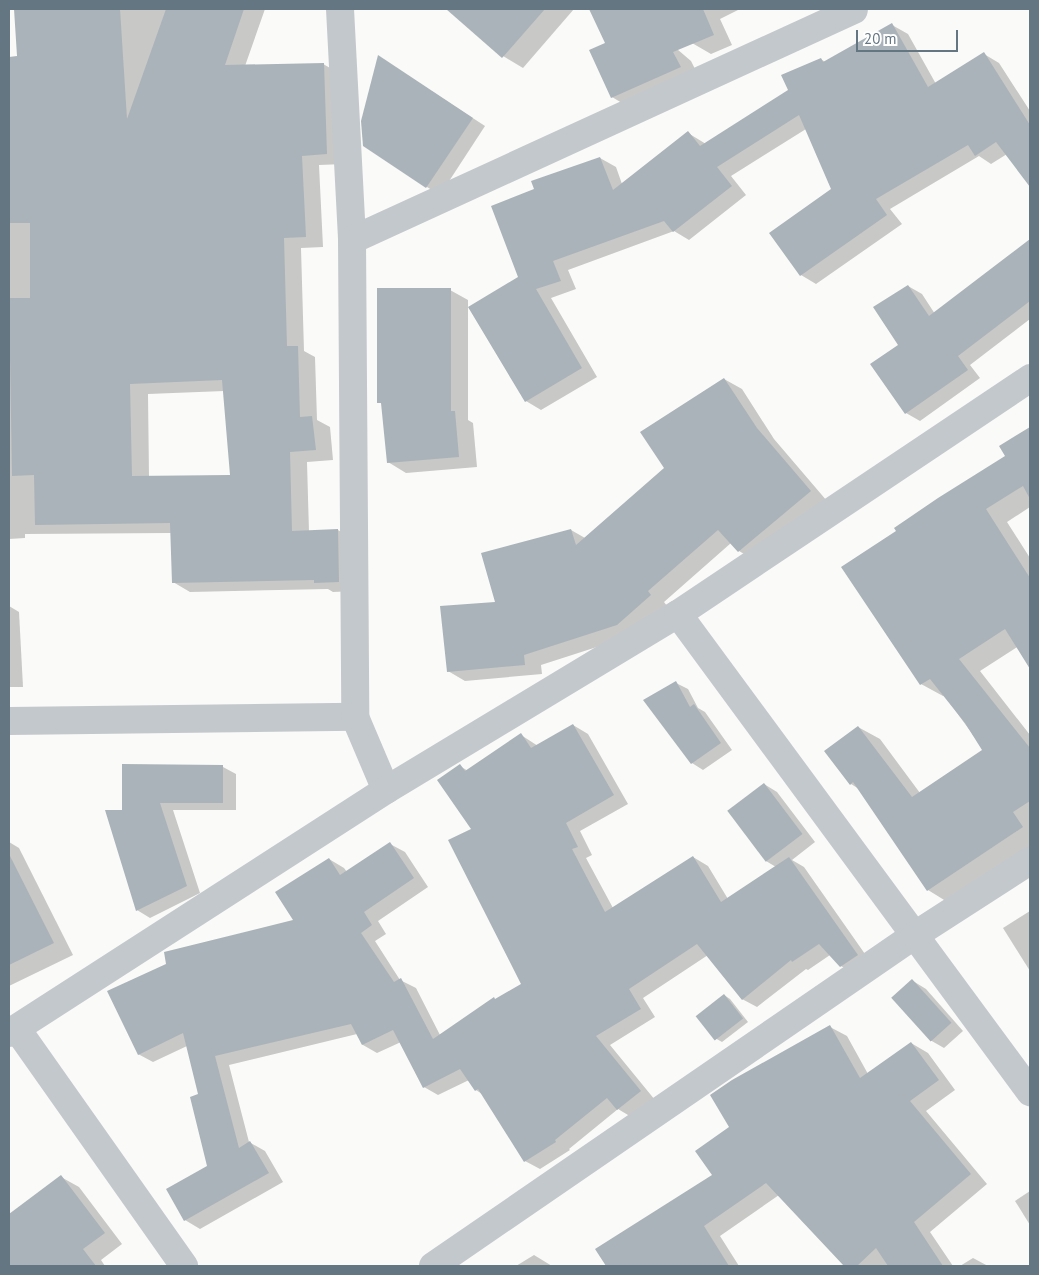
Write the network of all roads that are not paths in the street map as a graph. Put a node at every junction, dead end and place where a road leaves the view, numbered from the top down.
1 (340, 9) edge
2 (854, 10) dead end
3 (352, 240) junction
4 (1030, 378) edge
5 (678, 614) junction
6 (355, 717) junction
7 (9, 721) edge
8 (386, 790) junction
9 (1030, 861) edge
10 (915, 936) junction
11 (13, 1031) edge
12 (1030, 1092) edge
13 (184, 1266) edge
14 (433, 1266) edge

1 - 3 street
2 - 3 street
3 - 6 street
4 - 5 street
5 - 8 street
5 - 10 street
6 - 7 street
6 - 8 street
8 - 11 street
9 - 10 street
10 - 12 street
10 - 14 street
11 - 13 street

